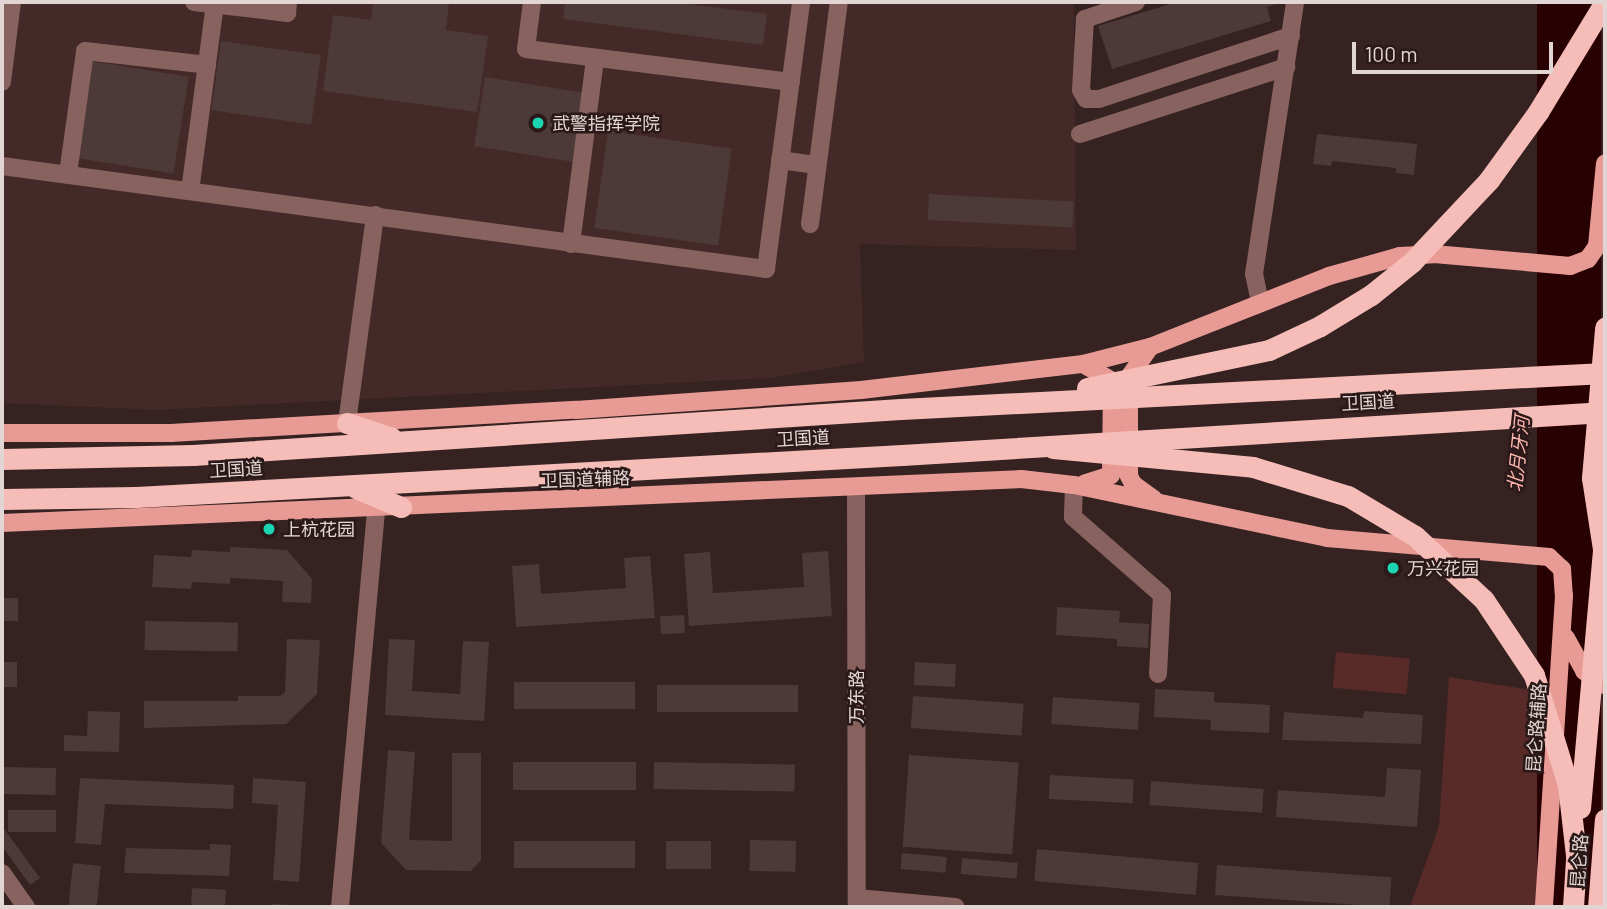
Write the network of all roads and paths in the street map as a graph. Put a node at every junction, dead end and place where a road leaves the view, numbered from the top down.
1 (12, 2) edge
2 (194, 2) edge
3 (289, 2) edge
4 (532, 2) edge
5 (800, 2) edge
6 (839, 2) edge
7 (1136, 2) edge
8 (1295, 2) edge
9 (1605, 2) edge
10 (215, 4) junction
11 (1291, 36) junction
12 (594, 58) junction
13 (207, 65) junction
14 (1286, 67) junction
15 (2, 82) edge
16 (791, 82) junction
17 (1080, 134) dead end
18 (780, 160) junction
19 (1605, 163) edge
20 (817, 165) junction
21 (2, 166) edge
22 (68, 174) junction
23 (190, 191) junction
24 (375, 215) junction
25 (810, 223) dead end
26 (571, 244) junction
27 (1260, 302) junction
28 (1605, 328) edge
29 (1150, 347) junction
30 (1083, 364) junction
31 (1605, 373) edge
32 (1002, 404) junction
33 (1605, 412) edge
34 (347, 423) junction
35 (2, 433) edge
36 (401, 441) junction
37 (309, 448) junction
38 (1053, 448) junction
39 (2, 459) edge
40 (351, 485) junction
41 (1074, 485) junction
42 (856, 487) junction
43 (136, 497) junction
44 (2, 499) edge
45 (1167, 506) junction
46 (401, 507) junction
47 (376, 508) junction
48 (82, 522) junction
49 (2, 523) edge
50 (1605, 527) edge
51 (1605, 555) edge
52 (1563, 631) junction
53 (1158, 674) dead end
54 (1605, 685) edge
55 (1605, 818) edge
56 (1576, 855) junction
57 (2, 873) edge
58 (857, 903) edge
59 (26, 907) edge
60 (340, 907) edge
61 (956, 907) edge
62 (1544, 907) edge
63 (1573, 907) edge
64 (1598, 907) edge

1 - 15 street
2 - 10 street
3 - 10 street
4 - 12 street
5 - 16 street
6 - 20 street
7 - 11 street
8 - 11 street
9 - 32 highway, bridge
10 - 13 street
11 - 14 street
12 - 16 street
12 - 26 street
13 - 22 street
13 - 23 street
14 - 17 street
14 - 27 street
16 - 18 street
18 - 20 street
18 - 26 street
19 - 27 main road
20 - 25 street
21 - 22 street
22 - 23 street
23 - 24 street
24 - 26 street
24 - 34 street
27 - 29 main road
28 - 51 highway, bridge
29 - 30 main road
29 - 45 main road
30 - 34 main road
30 - 41 main road
31 - 32 highway, 卫国道, bridge
32 - 36 highway, 卫国道, bridge
33 - 38 highway, 卫国道, bridge
34 - 35 main road
34 - 36 highway
34 - 37 main road
36 - 37 highway, 卫国道
37 - 39 highway, 卫国道
38 - 40 highway, 卫国道, bridge
38 - 56 highway, bridge
40 - 43 highway, 卫国道
40 - 46 highway
41 - 42 main road, 卫国道辅路
41 - 45 main road, 卫国道辅路
41 - 53 street
42 - 46 main road, 卫国道辅路
42 - 58 street, 万东路
43 - 44 highway, 卫国道
43 - 48 main road
45 - 52 main road, 昆仑路辅路
46 - 47 main road, 卫国道辅路
47 - 48 main road, 卫国道辅路
47 - 60 street
48 - 49 main road, 卫国道辅路
50 - 56 highway, bridge
52 - 54 main road
52 - 62 main road, 昆仑路辅路
55 - 64 highway, 昆仑路
56 - 63 highway, bridge
57 - 59 street
58 - 61 street

